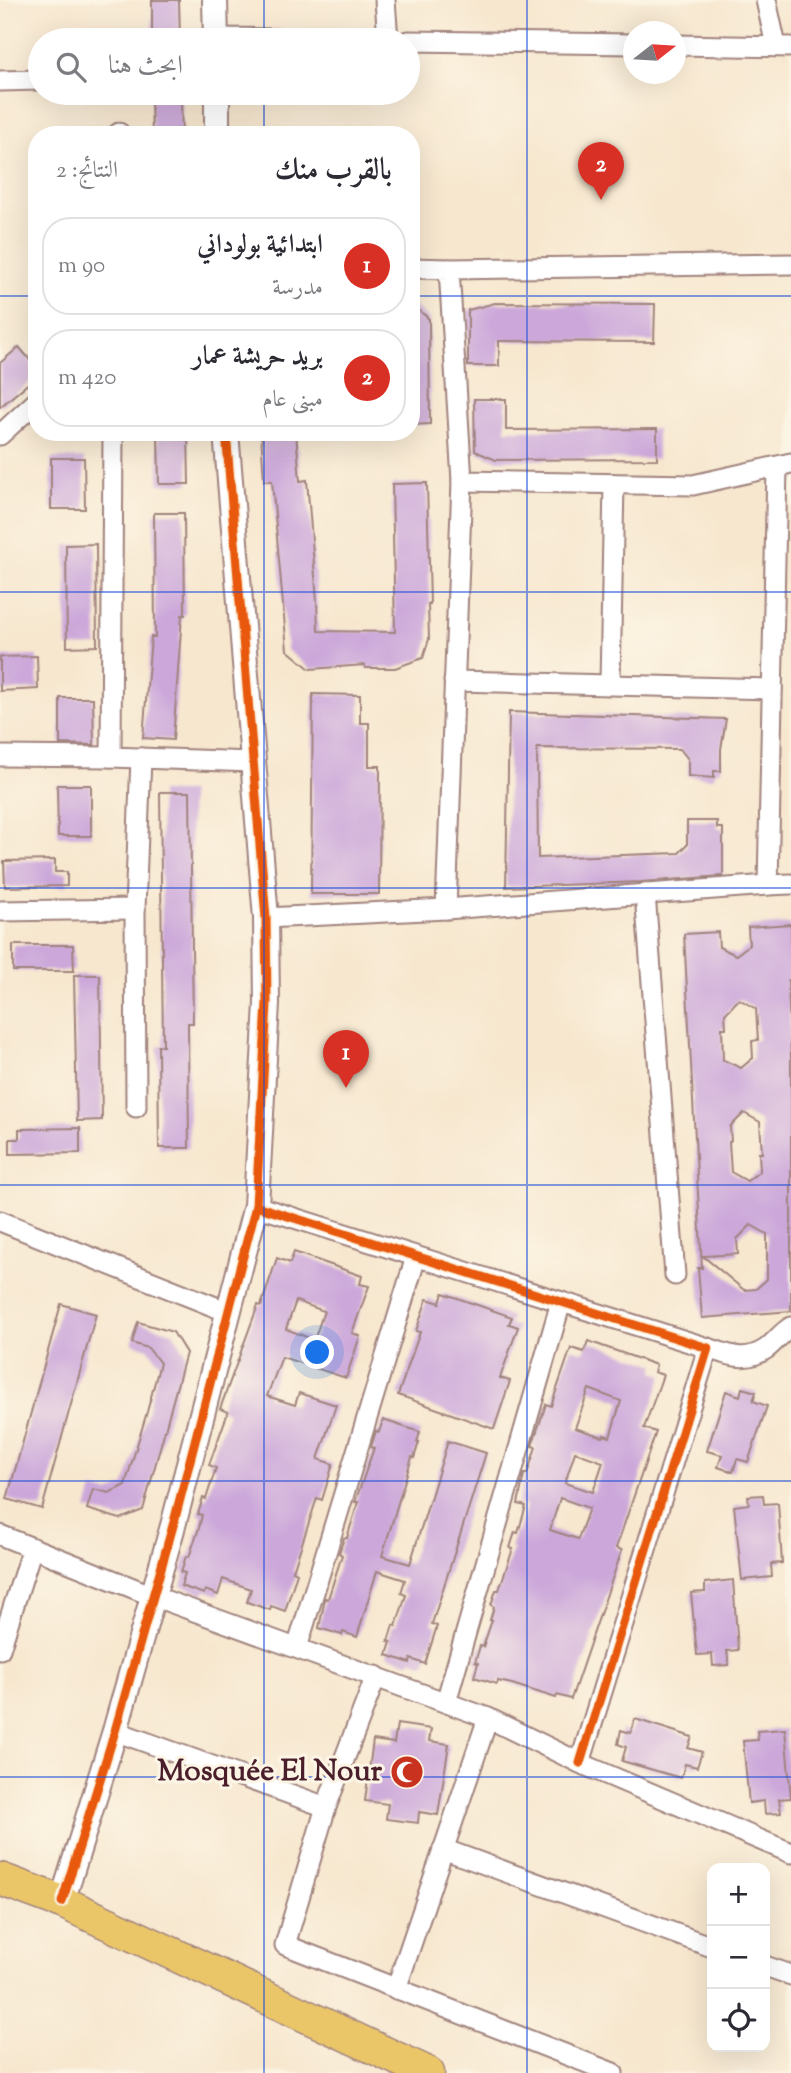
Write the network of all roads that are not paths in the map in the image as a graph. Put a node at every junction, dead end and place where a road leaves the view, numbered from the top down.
1 (215, 0) edge
2 (385, 0) edge
3 (766, 0) edge
4 (216, 28) edge
5 (387, 28) edge
6 (420, 41) edge
7 (623, 44) edge
8 (686, 45) edge
9 (784, 46) edge
10 (28, 80) edge
11 (0, 81) edge
12 (217, 105) edge
13 (218, 126) edge
14 (791, 264) edge
15 (420, 268) edge
16 (449, 269) junction
17 (28, 409) edge
18 (0, 435) edge
19 (113, 441) edge
20 (227, 441) edge
21 (784, 465) edge
22 (462, 481) junction
23 (614, 484) junction
24 (454, 681) junction
25 (610, 684) junction
26 (772, 689) junction
27 (0, 756) edge
28 (111, 757) junction
29 (141, 758) junction
30 (253, 762) junction
31 (791, 884) edge
32 (768, 885) junction
33 (645, 894) junction
34 (135, 909) junction
35 (446, 909) junction
36 (0, 911) edge
37 (265, 918) junction
38 (136, 1107) dead end
39 (256, 1206) junction
40 (0, 1221) edge
41 (416, 1257) junction
42 (675, 1275) dead end
43 (561, 1302) junction
44 (228, 1312) junction
45 (791, 1327) edge
46 (708, 1348) junction
47 (0, 1535) edge
48 (32, 1548) junction
49 (153, 1596) junction
50 (297, 1648) junction
51 (0, 1649) edge
52 (376, 1676) junction
53 (446, 1702) junction
54 (488, 1718) junction
55 (115, 1731) junction
56 (580, 1763) junction
57 (326, 1807) junction
58 (443, 1849) junction
59 (791, 1853) edge
60 (0, 1859) edge
61 (0, 1879) edge
62 (0, 1887) edge
63 (62, 1902) junction
64 (707, 1945) edge
65 (770, 1968) edge
66 (791, 1975) edge
67 (396, 1989) junction
68 (428, 2073) edge
69 (613, 2073) edge

1 - 4 street
2 - 5 street
3 - 9 street
6 - 7 street
8 - 9 street
10 - 11 street
12 - 13 street
14 - 16 street
15 - 16 street
16 - 22 street
17 - 18 street
19 - 28 street
20 - 30 street
21 - 23 street
21 - 26 street
22 - 23 street
22 - 24 street
23 - 25 street
24 - 25 street
24 - 35 street
25 - 26 street
26 - 32 street
27 - 28 street
28 - 29 street
29 - 30 street
29 - 34 street
30 - 37 street
31 - 32 street
32 - 33 street
33 - 35 street
33 - 42 street
34 - 36 street
34 - 38 street
35 - 37 street
37 - 39 street
39 - 41 street
39 - 44 street
40 - 44 street
41 - 43 street
41 - 50 street
43 - 46 street
43 - 53 street
44 - 49 street
45 - 46 street
46 - 56 street
47 - 48 street
48 - 49 street
48 - 51 street
49 - 50 street
49 - 55 street
50 - 52 street
52 - 53 street
52 - 57 street
53 - 54 street
54 - 56 street
54 - 58 street
55 - 57 street
55 - 63 street
56 - 59 street
57 - 67 street
58 - 64 street
58 - 67 street
60 - 63 main road
61 - 63 main road
62 - 63 main road
63 - 68 main road
65 - 66 street
67 - 69 street

